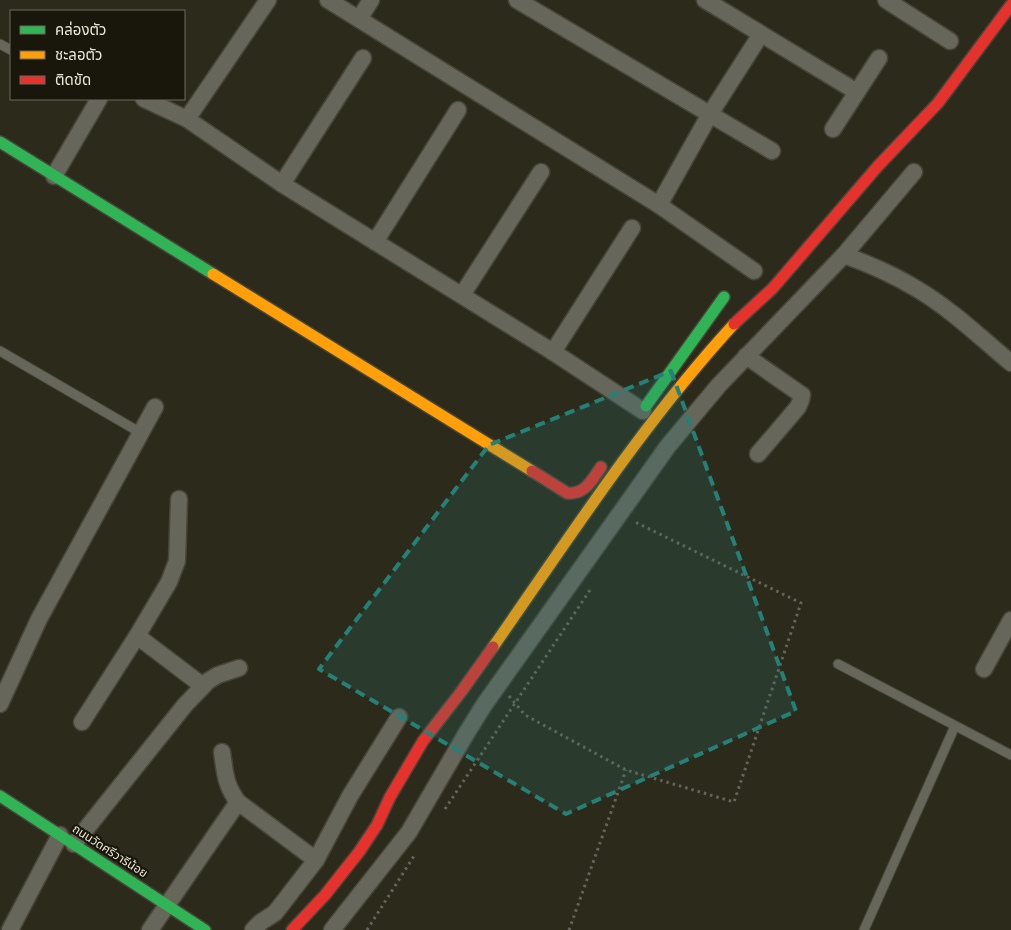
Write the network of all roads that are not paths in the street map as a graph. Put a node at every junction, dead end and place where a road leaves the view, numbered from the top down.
1 (268, 0) edge
2 (328, 0) edge
3 (371, 0) edge
4 (517, 0) edge
5 (705, 0) edge
6 (886, 0) edge
7 (1011, 4) edge
8 (359, 19) junction
9 (761, 34) junction
10 (950, 41) dead end
11 (364, 58) dead end
12 (879, 58) dead end
13 (857, 92) junction
14 (98, 100) edge
15 (146, 100) edge
16 (458, 110) dead end
17 (710, 114) junction
18 (188, 119) junction
19 (833, 129) dead end
20 (0, 142) edge
21 (772, 151) dead end
22 (542, 172) dead end
23 (914, 172) dead end
24 (54, 176) junction
25 (282, 184) junction
26 (659, 205) junction
27 (632, 228) dead end
28 (375, 242) junction
29 (844, 255) junction
30 (754, 271) dead end
31 (462, 295) junction
32 (724, 297) dead end
33 (0, 351) edge
34 (553, 352) junction
35 (746, 356) junction
36 (1011, 363) edge
37 (155, 407) dead end
38 (640, 415) joint
39 (140, 433) junction
40 (758, 454) dead end
41 (610, 455) dead end
42 (179, 499) dead end
43 (1010, 626) edge
44 (137, 636) junction
45 (838, 664) dead end
46 (239, 668) dead end
47 (984, 669) dead end
48 (204, 686) junction
49 (0, 704) edge
50 (399, 717) dead end
51 (82, 722) dead end
52 (955, 726) junction
53 (222, 752) dead end
54 (1011, 755) edge
55 (0, 796) edge
56 (238, 802) junction
57 (67, 839) junction
58 (316, 860) junction
59 (166, 904) junction
60 (10, 930) edge
61 (150, 930) edge
62 (205, 930) edge
63 (253, 930) edge
64 (292, 930) edge
65 (332, 930) edge
66 (864, 930) edge

1 - 18 street
2 - 8 street
3 - 8 street
4 - 17 street
5 - 9 street
6 - 10 street
7 - 64 street
8 - 26 street
9 - 13 street
9 - 17 street
11 - 25 street
12 - 13 street
13 - 19 street
14 - 24 street
15 - 18 street
16 - 28 street
17 - 21 street
17 - 26 street
18 - 25 street
20 - 24 street
22 - 31 street
23 - 29 street
24 - 41 street
25 - 28 street
26 - 30 street
27 - 34 street
28 - 31 street
29 - 35 street
29 - 36 street
31 - 34 street
32 - 38 street
33 - 39 lane
34 - 38 street
35 - 40 street
35 - 65 street
37 - 39 street
39 - 49 street
42 - 44 street
43 - 47 street
44 - 48 street
44 - 51 street
45 - 52 lane
46 - 48 street
48 - 57 street
50 - 58 street
52 - 54 lane
52 - 66 lane
53 - 56 street
55 - 57 street, ถนนวัดศรีวารีน้อย
56 - 58 street
56 - 59 street
57 - 59 street, ถนนวัดศรีวารีน้อย
57 - 60 street
58 - 63 street
59 - 61 street
59 - 62 street, ถนนวัดศรีวารีน้อย

